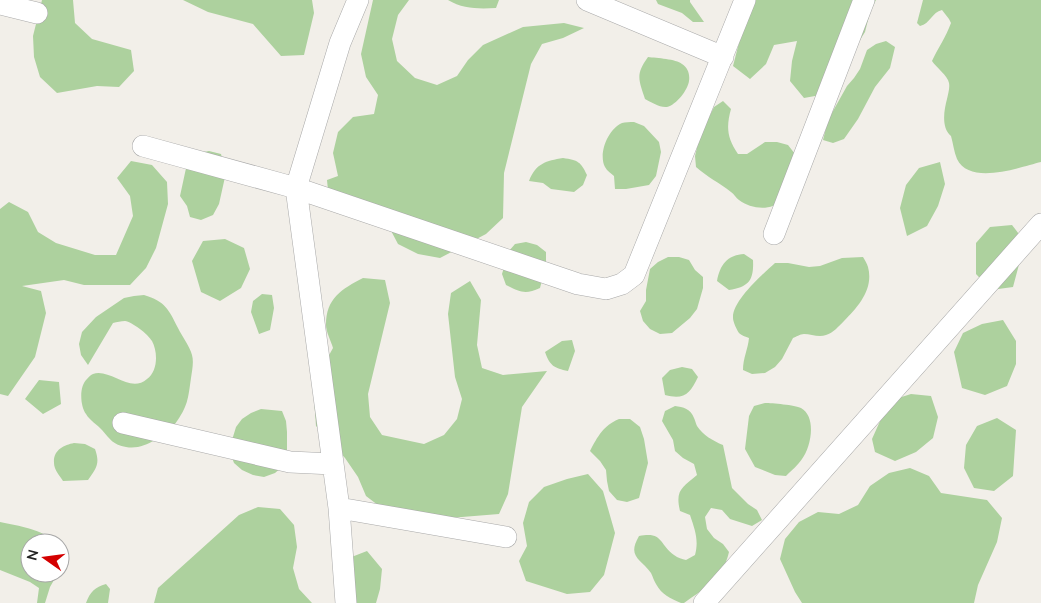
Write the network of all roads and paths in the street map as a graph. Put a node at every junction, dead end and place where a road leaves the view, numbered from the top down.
1 (358, 0) edge
2 (587, 0) edge
3 (745, 0) edge
4 (864, 0) edge
5 (0, 4) edge
6 (37, 13) dead end
7 (723, 57) junction
8 (143, 146) dead end
9 (296, 188) junction
10 (1041, 224) edge
11 (774, 234) dead end
12 (123, 423) dead end
13 (333, 464) junction
14 (339, 508) junction
15 (506, 538) dead end
16 (346, 603) edge
17 (704, 603) edge

1 - 9 street
2 - 7 street
3 - 7 street
4 - 11 street
5 - 6 street
7 - 9 street
8 - 9 street
9 - 13 street
10 - 17 street
12 - 13 street
13 - 14 street
14 - 15 street
14 - 16 street

